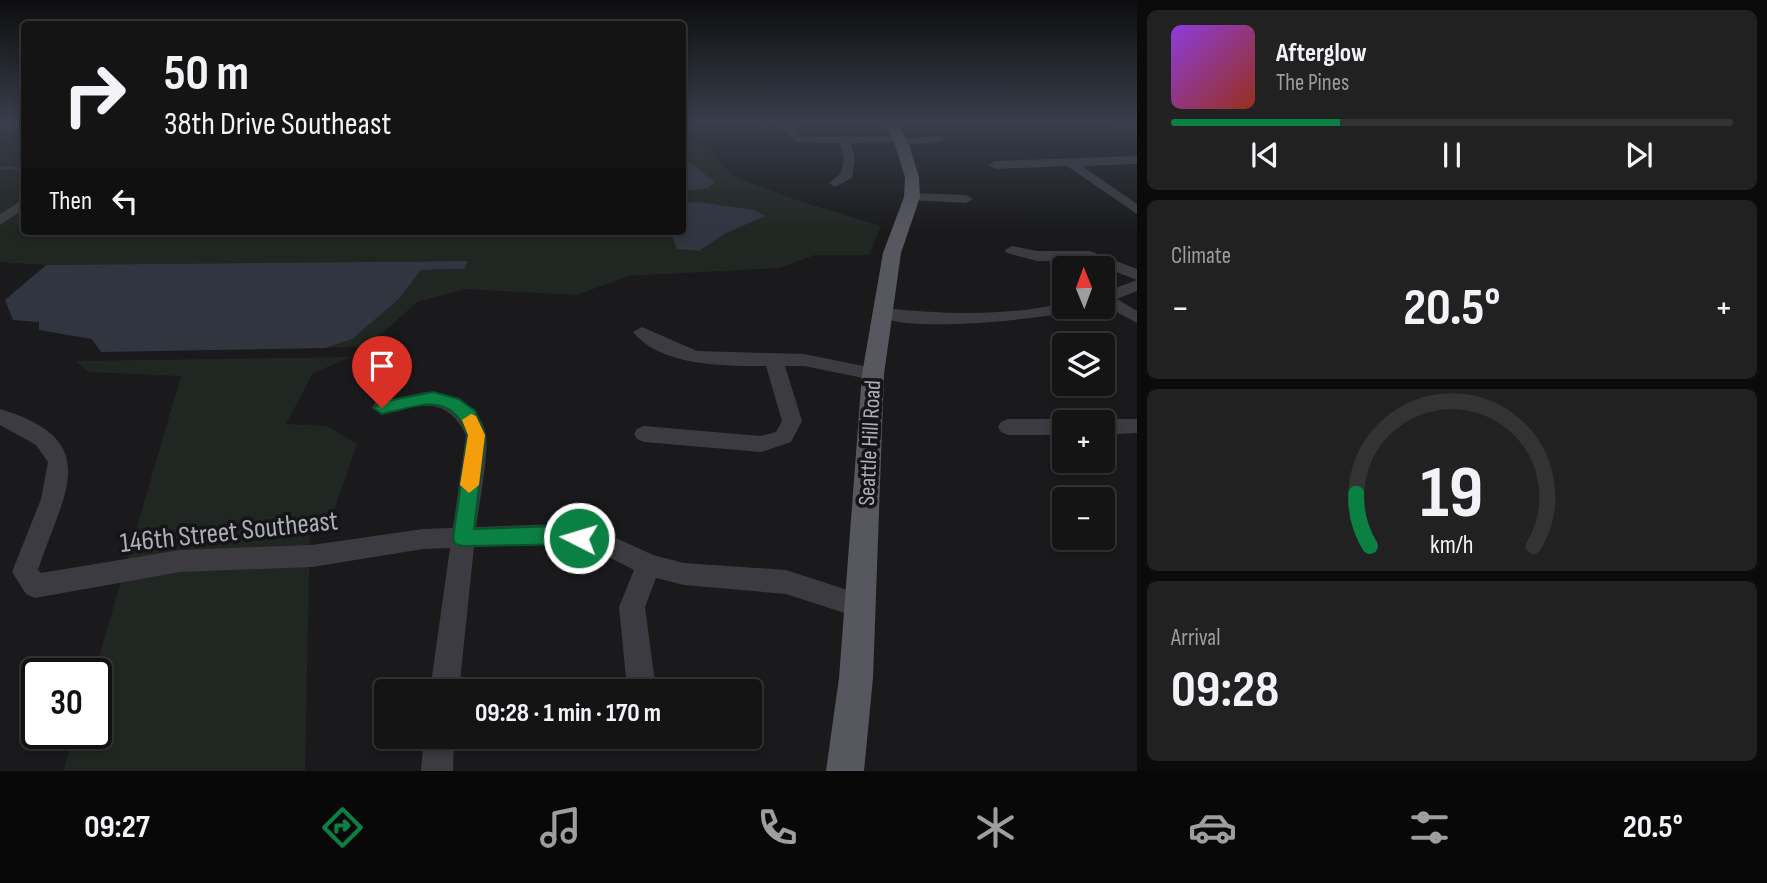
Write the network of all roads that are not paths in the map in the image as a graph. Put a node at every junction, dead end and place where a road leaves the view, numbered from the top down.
1 (850, 159) edge
2 (906, 159) edge
3 (1137, 160) edge
4 (1069, 162) junction
5 (995, 165) dead end
6 (835, 183) dead end
7 (912, 197) junction
8 (966, 200) dead end
9 (21, 205) edge
10 (1137, 210) edge
11 (0, 221) edge
12 (1012, 250) dead end
13 (1137, 275) edge
14 (1137, 285) edge
15 (1115, 294) edge
16 (1115, 305) edge
17 (1052, 311) edge
18 (883, 313) junction
19 (1137, 318) edge
20 (642, 332) dead end
21 (774, 361) junction
22 (873, 374) junction
23 (382, 408) dead end
24 (0, 416) edge
25 (1137, 426) edge
26 (1008, 427) dead end
27 (1052, 427) edge
28 (1115, 427) edge
29 (644, 434) dead end
30 (463, 538) junction
31 (648, 565) junction
32 (860, 606) junction
33 (445, 679) edge
34 (641, 679) edge
35 (438, 749) edge
36 (437, 771) edge
37 (845, 771) edge

1 - 6 street
2 - 7 main road, Seattle Hill Road
3 - 4 street
4 - 5 street
4 - 10 street
7 - 8 street
7 - 18 main road, Seattle Hill Road
9 - 11 street
12 - 13 street
14 - 15 street
16 - 19 street
17 - 18 street
18 - 22 main road, Seattle Hill Road
20 - 21 street
21 - 22 street
21 - 29 street
22 - 32 main road, Seattle Hill Road
23 - 30 street
24 - 30 street, 146th Street Southeast
25 - 28 street
26 - 27 street
30 - 31 street, 146th Street Southeast
30 - 33 street
31 - 32 street, 146th Street Southeast
31 - 34 street
32 - 37 main road, Seattle Hill Road
35 - 36 street

